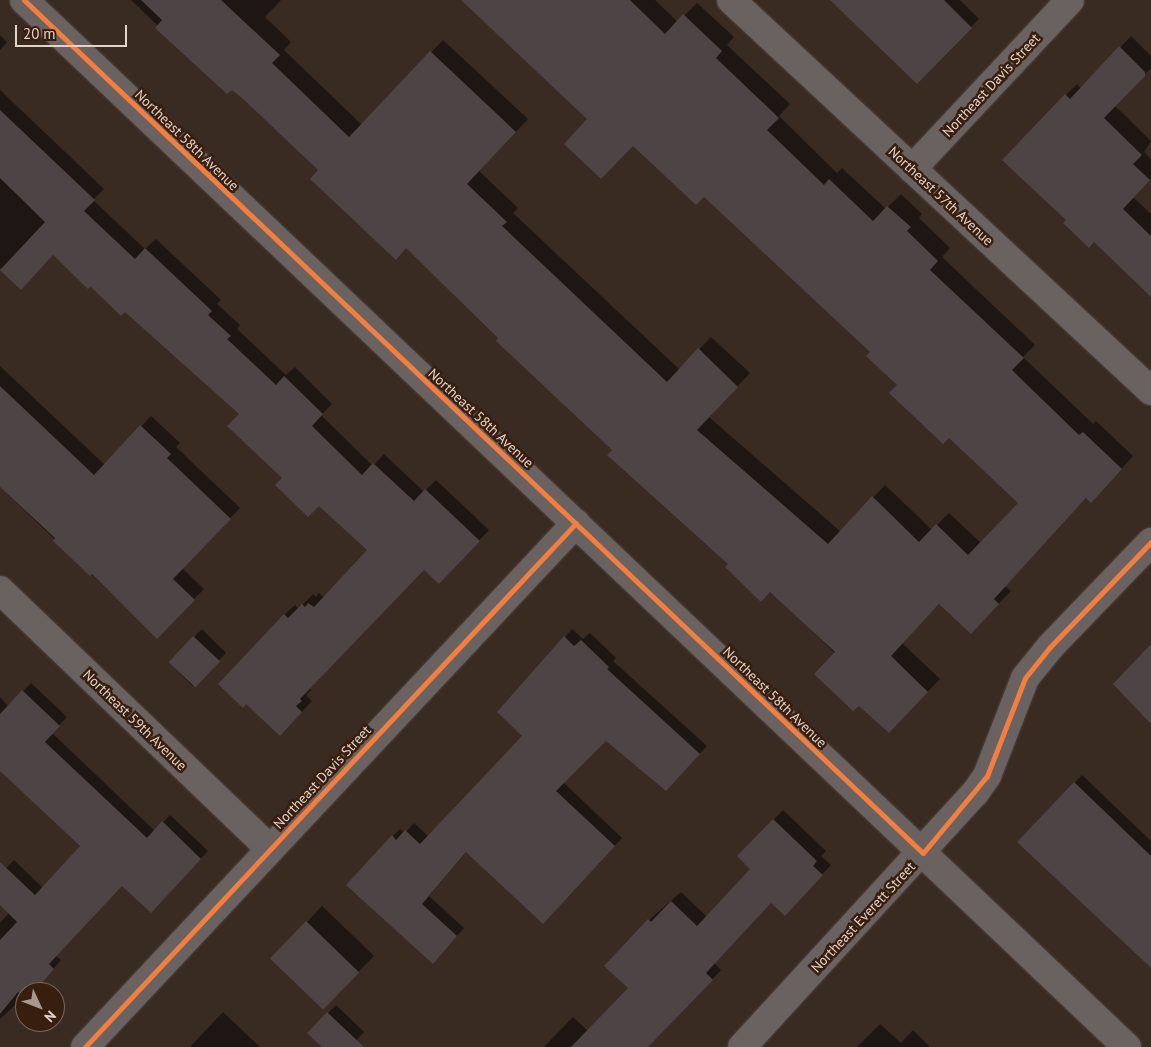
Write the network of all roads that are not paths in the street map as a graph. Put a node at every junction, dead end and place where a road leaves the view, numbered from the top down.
1 (24, 0) edge
2 (731, 0) edge
3 (1070, 0) edge
4 (912, 169) junction
5 (1151, 391) edge
6 (576, 524) junction
7 (1151, 542) edge
8 (0, 590) edge
9 (270, 849) junction
10 (923, 853) junction
11 (85, 1047) edge
12 (742, 1047) edge
13 (1127, 1047) edge

1 - 6 street, Northeast 58th Avenue
2 - 4 street, Northeast 57th Avenue
3 - 4 street, Northeast Davis Street
4 - 5 street, Northeast 57th Avenue
6 - 9 street, Northeast Davis Street
6 - 10 street, Northeast 58th Avenue
7 - 10 street, Northeast Everett Street
8 - 9 street, Northeast 59th Avenue
9 - 11 street, Northeast Davis Street
10 - 12 street, Northeast Everett Street
10 - 13 street, Northeast 58th Avenue

